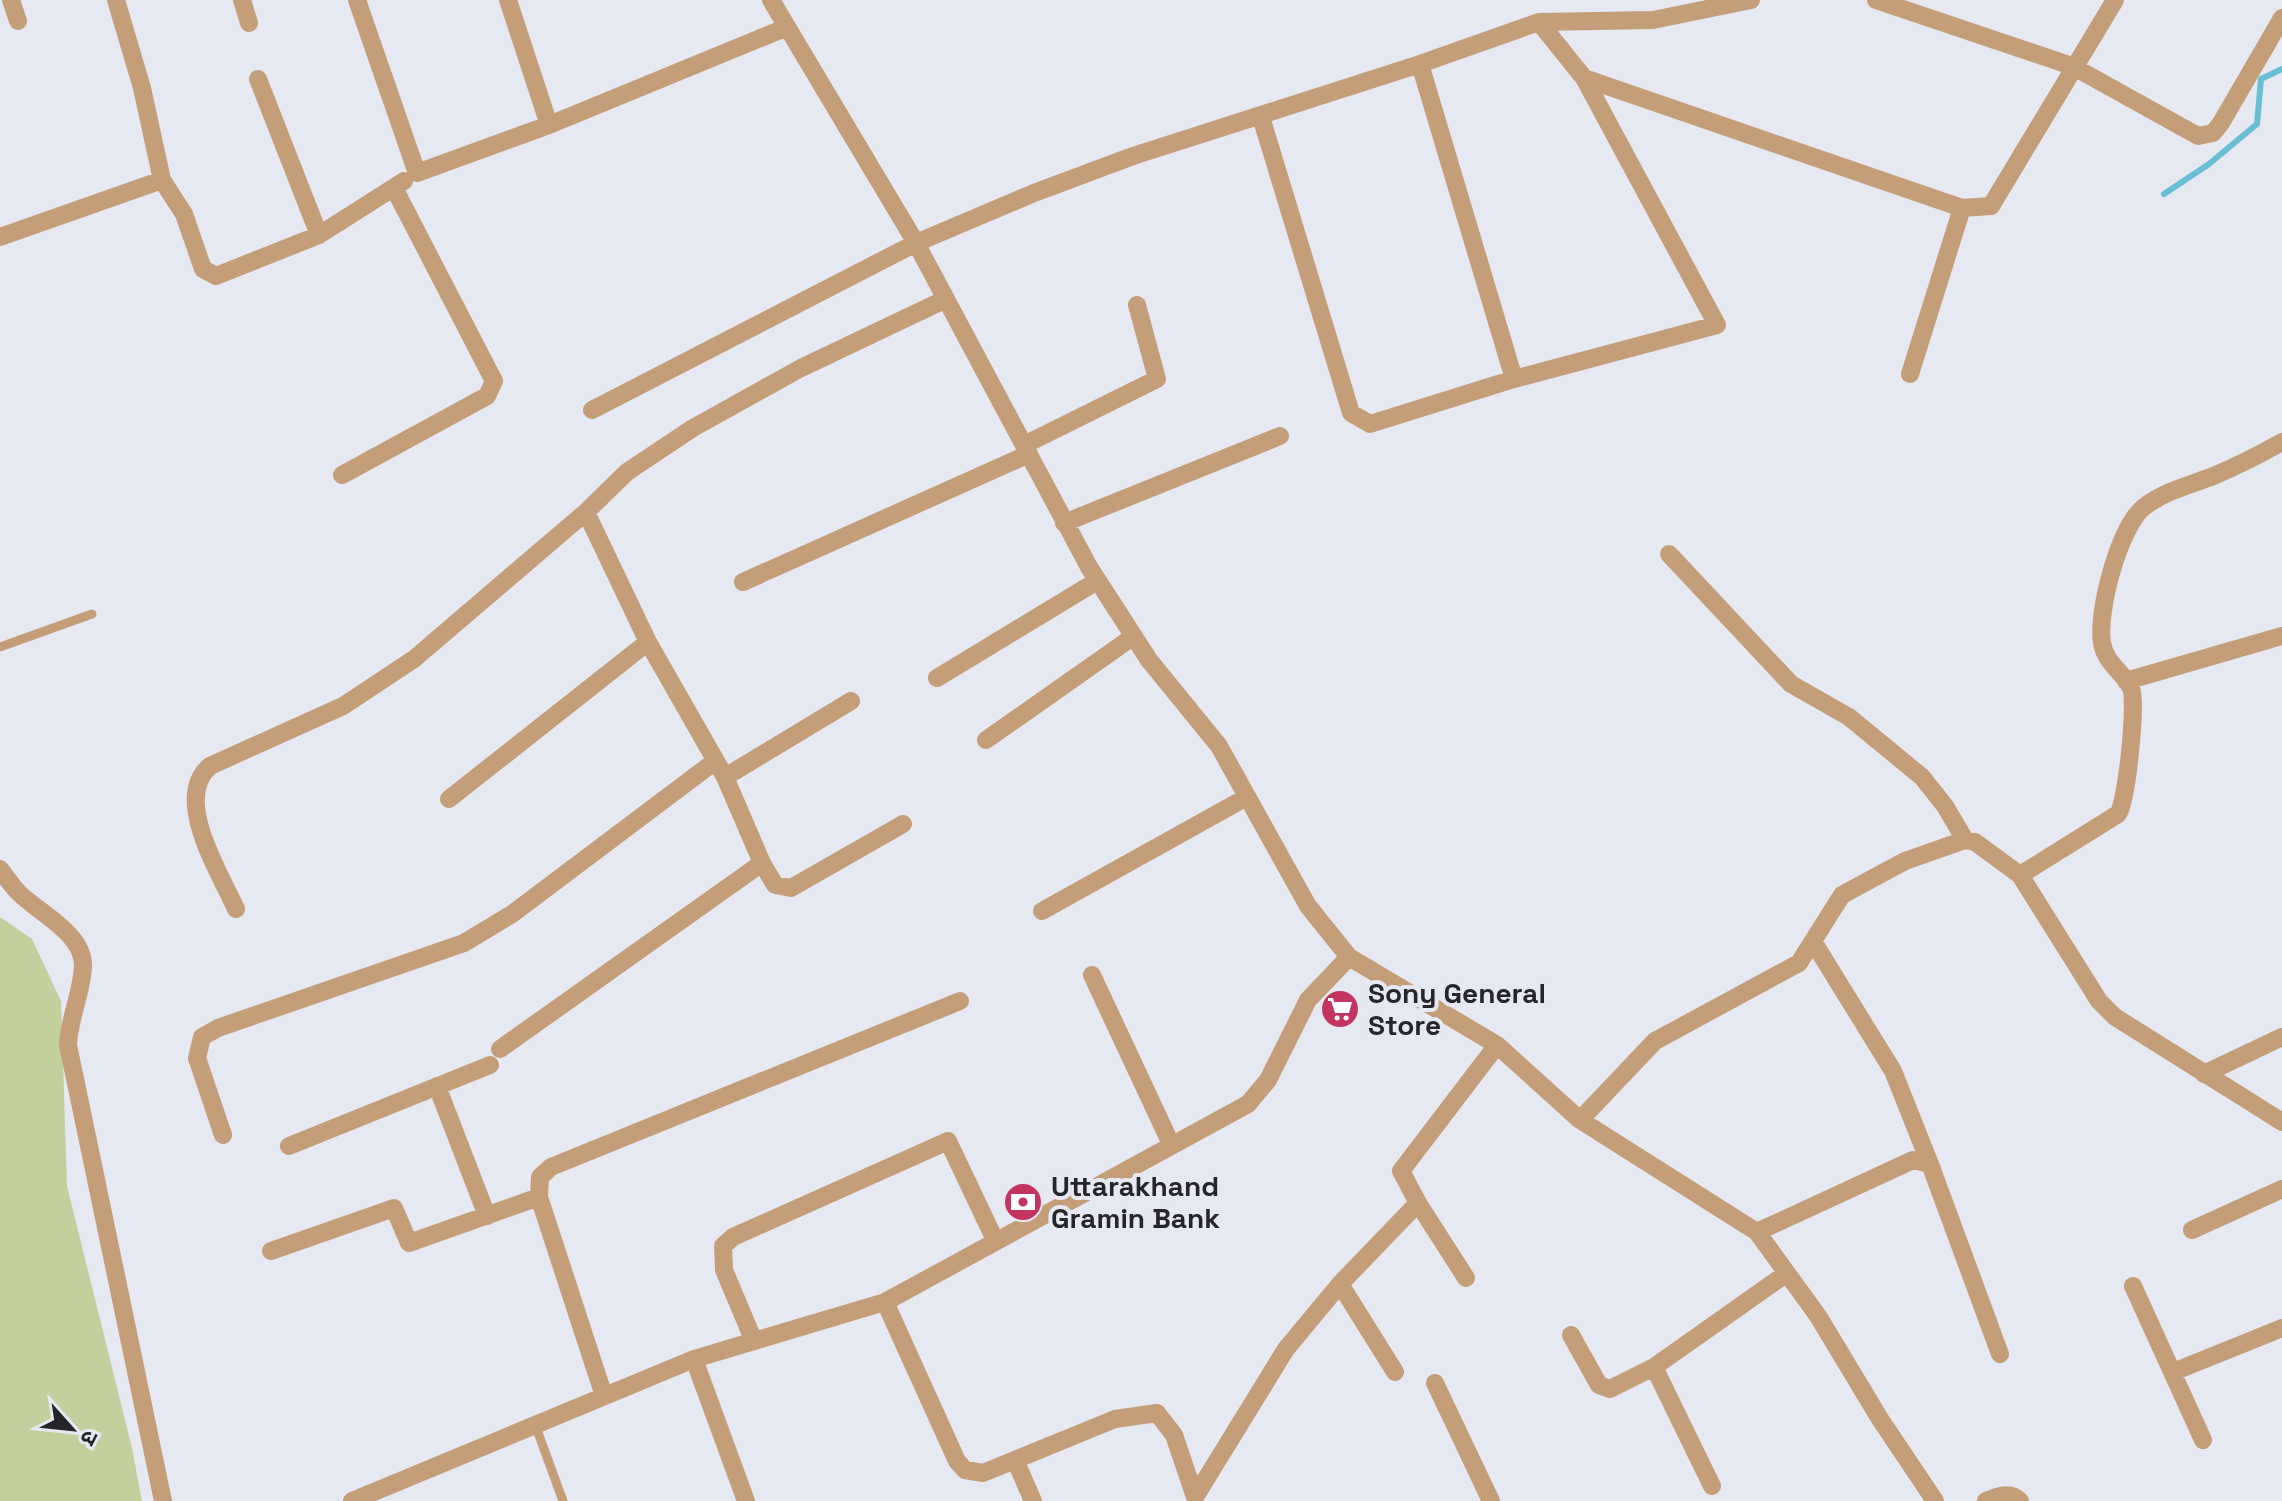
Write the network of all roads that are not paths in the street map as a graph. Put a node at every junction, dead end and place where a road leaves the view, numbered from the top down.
1 (11, 0) edge
2 (116, 0) edge
3 (242, 0) edge
4 (357, 0) edge
5 (508, 0) edge
6 (771, 0) edge
7 (1751, 0) edge
8 (1876, 0) edge
9 (2115, 0) edge
10 (2282, 18) edge
11 (18, 21) dead end
12 (1539, 22) junction
13 (249, 23) dead end
14 (785, 28) junction
15 (1420, 64) junction
16 (2072, 66) junction
17 (1584, 78) junction
18 (258, 79) dead end
19 (1261, 117) junction
20 (549, 125) junction
21 (417, 173) junction
22 (162, 180) junction
23 (394, 188) junction
24 (1962, 208) junction
25 (319, 235) junction
26 (0, 237) edge
27 (916, 243) junction
28 (944, 300) junction
29 (1137, 305) dead end
30 (1910, 374) dead end
31 (1514, 379) junction
32 (592, 410) dead end
33 (1280, 436) dead end
34 (2282, 442) edge
35 (1027, 449) junction
36 (342, 475) dead end
37 (586, 512) junction
38 (1064, 523) junction
39 (1669, 554) dead end
40 (1097, 581) junction
41 (743, 582) dead end
42 (92, 614) dead end
43 (1134, 636) junction
44 (2282, 636) edge
45 (648, 642) junction
46 (0, 647) edge
47 (937, 678) dead end
48 (2126, 681) junction
49 (851, 701) dead end
50 (986, 740) dead end
51 (720, 769) junction
52 (1247, 797) junction
53 (449, 799) dead end
54 (903, 824) dead end
55 (1965, 840) junction
56 (762, 863) junction
57 (0, 869) edge
58 (2020, 875) junction
59 (236, 909) dead end
60 (1042, 911) dead end
61 (1814, 943) junction
62 (1349, 957) junction
63 (1092, 975) dead end
64 (960, 1001) dead end
65 (2282, 1037) edge
66 (1497, 1045) junction
67 (500, 1049) dead end
68 (490, 1065) dead end
69 (2204, 1074) junction
70 (437, 1086) junction
71 (1580, 1120) junction
72 (2282, 1122) edge
73 (223, 1135) dead end
74 (1171, 1144) junction
75 (289, 1146) dead end
76 (1930, 1164) junction
77 (2282, 1189) edge
78 (539, 1197) junction
79 (1418, 1203) junction
80 (487, 1216) junction
81 (2192, 1230) dead end
82 (1757, 1232) junction
83 (995, 1240) junction
84 (271, 1251) dead end
85 (1787, 1273) junction
86 (1466, 1278) dead end
87 (1340, 1284) junction
88 (2133, 1286) dead end
89 (885, 1302) junction
90 (2282, 1328) edge
91 (1571, 1335) dead end
92 (753, 1339) junction
93 (2000, 1354) dead end
94 (694, 1359) junction
95 (1654, 1367) junction
96 (1395, 1372) dead end
97 (2173, 1372) junction
98 (1435, 1383) dead end
99 (604, 1396) junction
100 (536, 1427) junction
101 (2203, 1440) dead end
102 (1016, 1462) junction
103 (1712, 1486) dead end
104 (403, 1492) edge
105 (1194, 1499) edge
106 (163, 1501) edge
107 (352, 1501) edge
108 (563, 1501) edge
109 (746, 1501) edge
110 (1033, 1501) edge
111 (1491, 1501) edge
112 (1935, 1501) edge
113 (1986, 1501) edge
114 (2020, 1501) edge

1 - 11 street
2 - 22 street
3 - 13 street
4 - 21 street
5 - 20 street
6 - 14 street
7 - 12 street
8 - 16 street
9 - 16 street
10 - 16 street
12 - 15 street
12 - 17 street
14 - 20 street
14 - 27 street
15 - 19 street
15 - 31 street
16 - 24 street
17 - 24 street
17 - 31 street
18 - 25 street
19 - 27 street
19 - 31 street
20 - 21 street
21 - 23 street
22 - 25 street
22 - 26 street
23 - 25 street
23 - 36 street
24 - 30 street
27 - 28 street
27 - 32 street
28 - 35 street
28 - 37 street
29 - 35 street
33 - 38 street
34 - 48 street
35 - 38 street
35 - 41 street
37 - 45 street
37 - 59 street
38 - 40 street
39 - 55 street
40 - 43 street
40 - 47 street
42 - 46 lane
43 - 50 street
43 - 52 street
44 - 48 street
45 - 51 street
45 - 53 street
48 - 58 street
49 - 51 street
51 - 56 street
51 - 73 street
52 - 60 street
52 - 62 street
54 - 56 street
55 - 58 street
55 - 61 street
56 - 67 street
57 - 106 street
58 - 69 street
61 - 71 street
61 - 76 street
62 - 66 street
62 - 74 street
63 - 74 street
64 - 78 street
65 - 69 street
66 - 71 street
66 - 79 street
68 - 70 street
69 - 72 street
70 - 75 street
70 - 80 street
71 - 82 street
74 - 83 street
76 - 82 street
76 - 93 street
77 - 81 street
78 - 80 street
78 - 99 street
79 - 86 street
79 - 87 street
80 - 84 street
82 - 85 street
83 - 89 street
83 - 92 street
85 - 95 street
85 - 112 street
87 - 96 street
87 - 105 street
88 - 97 street
89 - 92 street
89 - 102 street
90 - 97 street
91 - 95 street
92 - 94 street
94 - 99 street
94 - 109 street
95 - 103 street
97 - 101 street
98 - 111 street
99 - 100 street
100 - 104 street
100 - 108 lane
102 - 105 street
102 - 110 street
104 - 107 street
113 - 114 street

